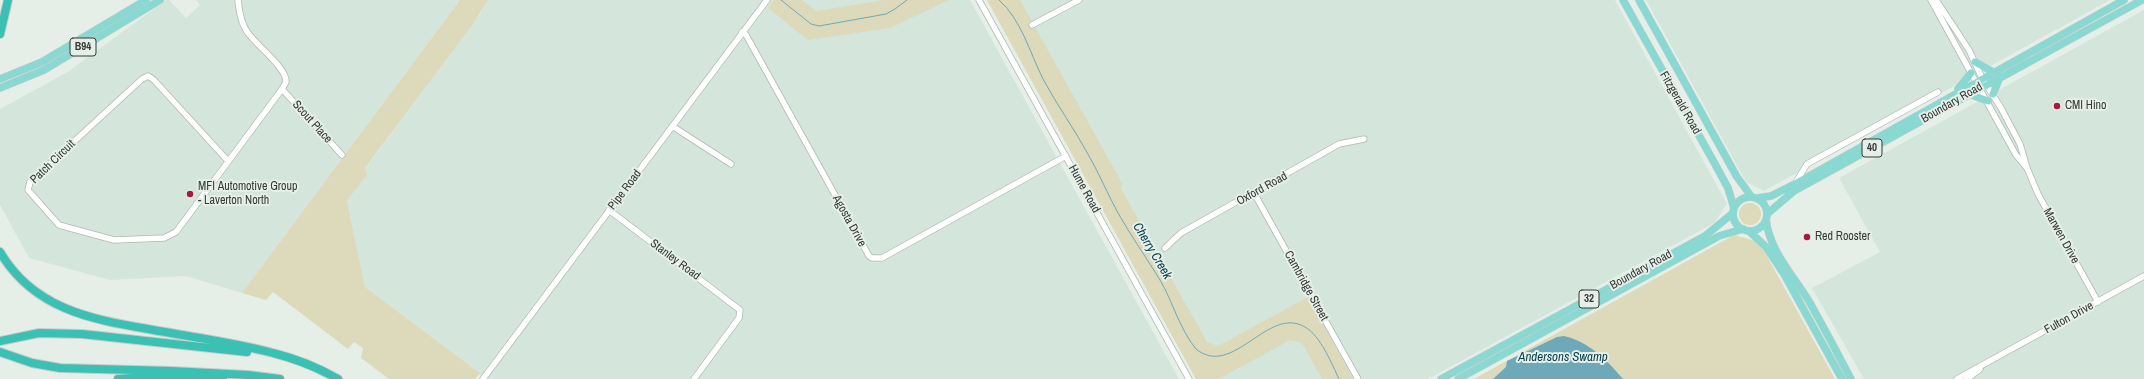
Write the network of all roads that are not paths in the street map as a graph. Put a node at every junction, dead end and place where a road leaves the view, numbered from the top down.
1 (8, 0) edge
2 (146, 0) edge
3 (160, 0) edge
4 (238, 0) edge
5 (767, 0) edge
6 (979, 0) edge
7 (1079, 0) edge
8 (1634, 0) edge
9 (1639, 0) edge
10 (1931, 0) edge
11 (1936, 0) edge
12 (2124, 0) edge
13 (2142, 0) edge
14 (1624, 3) edge
15 (2092, 17) junction
16 (2098, 24) junction
17 (1032, 25) dead end
18 (742, 32) junction
19 (0, 34) edge
20 (1963, 41) junction
21 (1955, 46) junction
22 (1976, 62) junction
23 (1993, 72) junction
24 (1971, 73) junction
25 (2000, 77) junction
26 (1, 79) edge
27 (1981, 83) junction
28 (2, 88) edge
29 (282, 89) junction
30 (1938, 92) dead end
31 (1956, 92) junction
32 (1969, 94) junction
33 (1993, 94) junction
34 (1988, 101) junction
35 (1914, 105) junction
36 (1924, 111) junction
37 (672, 126) junction
38 (1364, 139) dead end
39 (342, 155) dead end
40 (1066, 156) junction
41 (228, 161) junction
42 (731, 164) dead end
43 (2027, 168) junction
44 (1795, 184) junction
45 (1254, 193) junction
46 (1754, 197) junction
47 (609, 210) junction
48 (1733, 210) junction
49 (1766, 217) junction
50 (1746, 230) junction
51 (1165, 248) dead end
52 (0, 252) edge
53 (2144, 276) edge
54 (2098, 302) junction
55 (2, 340) edge
56 (0, 352) edge
57 (1994, 360) junction
58 (118, 379) edge
59 (223, 379) edge
60 (280, 379) edge
61 (338, 379) edge
62 (484, 379) edge
63 (694, 379) edge
64 (1189, 379) edge
65 (1358, 379) edge
66 (1441, 379) edge
67 (1458, 379) edge
68 (1842, 379) edge
69 (1851, 379) edge
70 (1957, 379) edge
71 (1967, 379) edge

1 - 19 highway
2 - 26 main road, B94
3 - 28 main road, B94
4 - 29 street
5 - 18 street, Pipe Road
6 - 40 street, Hume Road
7 - 17 street
8 - 14 main road
9 - 46 main road, Fitzgerald Road
10 - 21 street
11 - 20 street
12 - 15 main road, Boundary Road / 40
13 - 16 main road, Boundary Road / 40
14 - 48 main road, Fitzgerald Road
15 - 16 main road
15 - 23 main road, Boundary Road / 40
16 - 25 main road, Boundary Road / 40
18 - 37 street, Pipe Road
18 - 40 street, Agosta Drive
20 - 21 street
20 - 22 street
21 - 24 street
22 - 23 main road
22 - 27 street
23 - 27 main road, Boundary Road / 40
24 - 27 street
24 - 31 main road
25 - 27 main road, Boundary Road / 40
25 - 33 main road
27 - 31 main road, Boundary Road / 40
27 - 32 main road, Boundary Road / 40
27 - 33 street, Marwen Drive
27 - 34 street, Marwen Drive
29 - 39 street, Scout Place
29 - 41 street, Patch Circuit
30 - 35 street, Boundary Road
31 - 36 main road, Boundary Road / 40
32 - 34 main road
32 - 49 main road, Boundary Road / 40
33 - 43 street, Marwen Drive
34 - 43 street, Marwen Drive
35 - 36 street, Boundary Road
35 - 44 street, Boundary Road
36 - 44 main road, Boundary Road / 40
37 - 42 street
37 - 47 street, Pipe Road
38 - 45 street, Oxford Road
40 - 64 street, Hume Road
41 - 41 street, Patch Circuit
43 - 54 street, Marwen Drive
44 - 46 main road, Boundary Road / 40
45 - 51 street, Oxford Road
45 - 65 street, Cambridge Street
46 - 48 main road, 40
46 - 49 main road
47 - 62 street, Pipe Road
47 - 63 street, Stanley Road
48 - 50 main road
48 - 66 main road, Boundary Road / 32
49 - 50 main road, 40
49 - 69 main road
50 - 67 main road, Boundary Road / 32
50 - 68 main road
52 - 61 highway
53 - 54 street, Fulton Drive
54 - 57 street, Fulton Drive
55 - 61 highway
56 - 60 highway
57 - 70 street, Fulton Drive
57 - 71 street, Fulton Drive
58 - 59 highway

